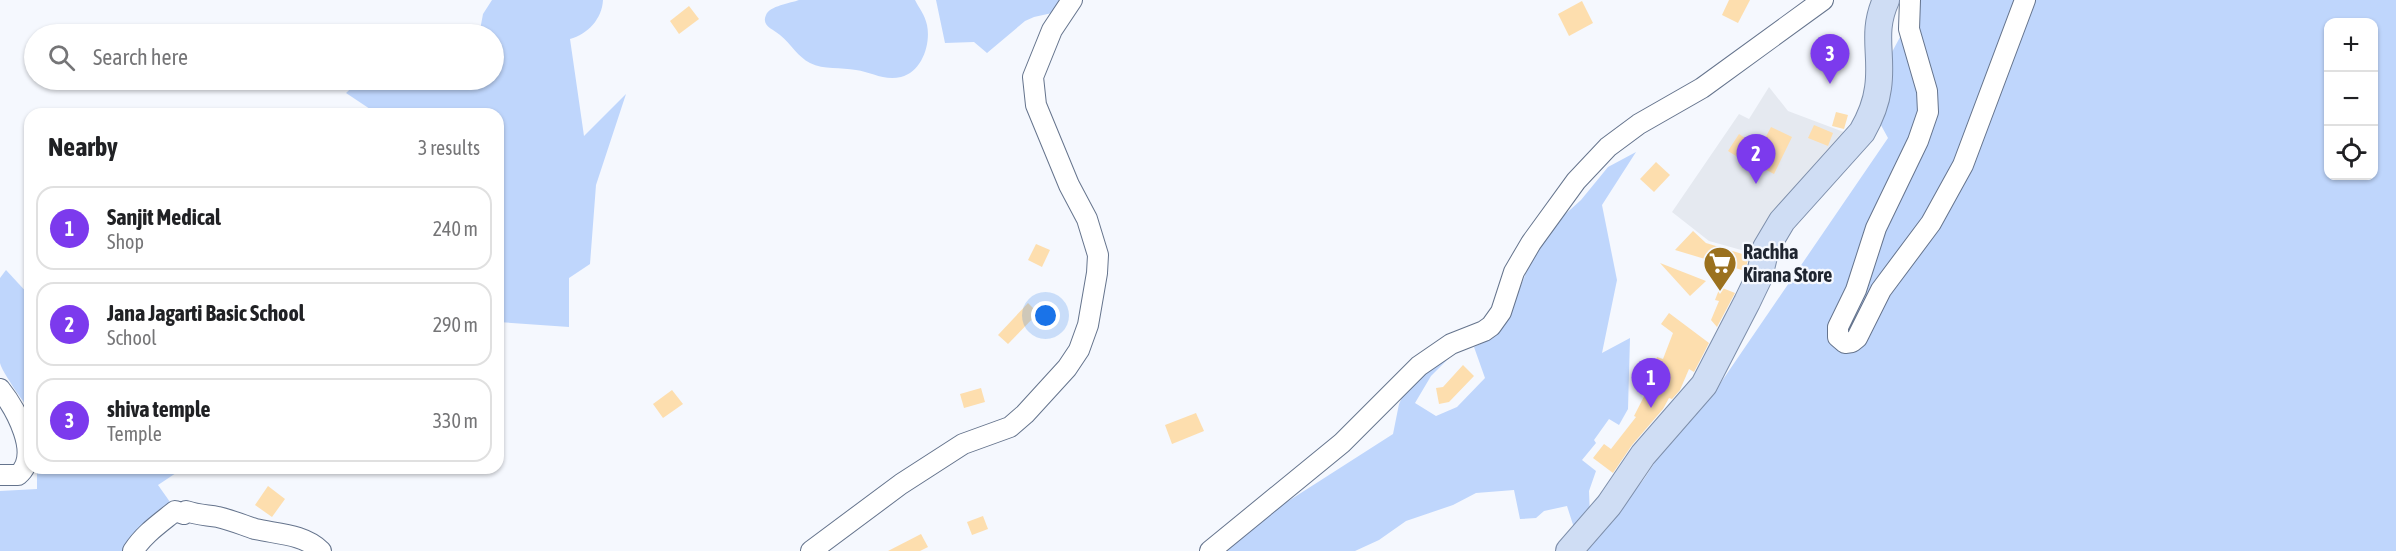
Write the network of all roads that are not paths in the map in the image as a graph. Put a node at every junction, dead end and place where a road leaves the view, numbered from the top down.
1 (1072, 0) edge
2 (1823, 0) edge
3 (1886, 0) edge
4 (1910, 0) edge
5 (2025, 0) edge
6 (0, 389) edge
7 (24, 434) edge
8 (24, 466) edge
9 (0, 475) edge
10 (133, 551) edge
11 (321, 551) edge
12 (811, 551) edge
13 (1210, 551) edge
14 (1569, 551) edge

1 - 12 street
2 - 13 street
3 - 14 main road
4 - 5 street
6 - 7 street
8 - 9 street
10 - 11 street

